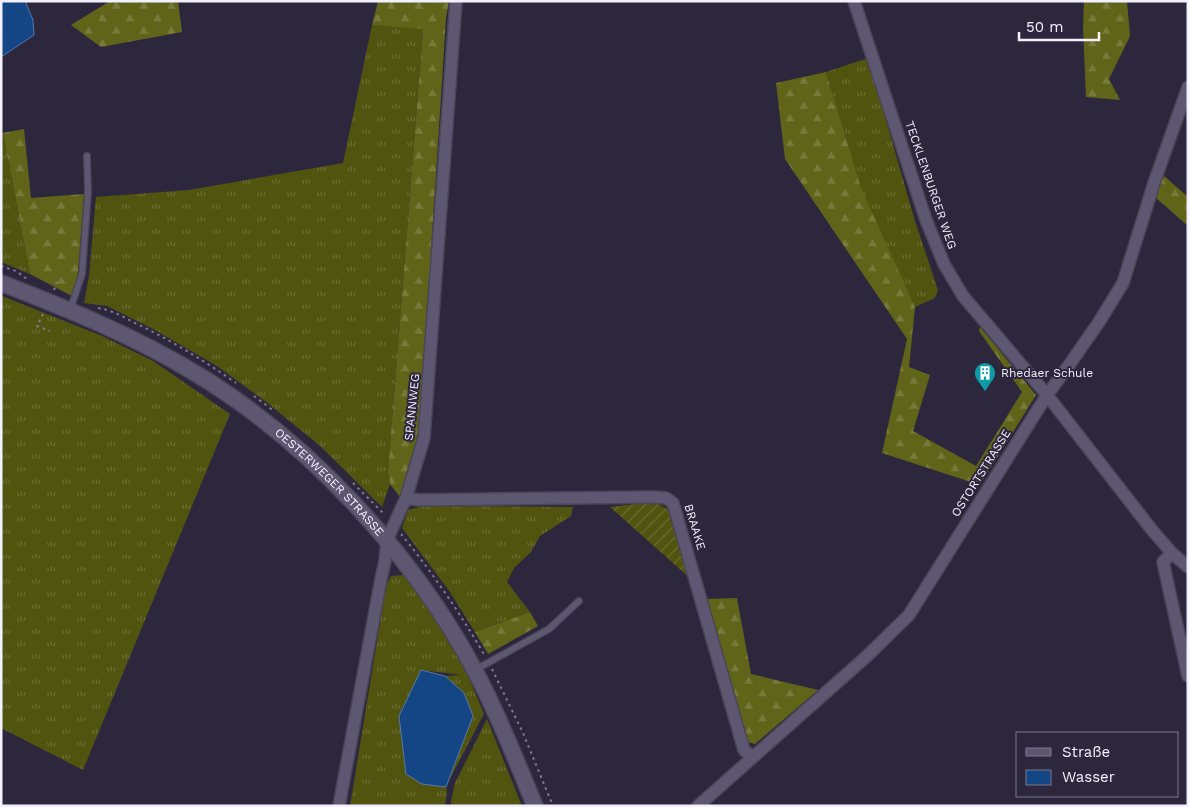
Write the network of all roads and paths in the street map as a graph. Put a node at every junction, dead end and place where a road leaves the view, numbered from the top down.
1 (456, 1) edge
2 (854, 1) edge
3 (1188, 87) edge
4 (87, 156) dead end
5 (1, 266) edge
6 (56, 281) dead end
7 (31, 282) dead end
8 (1, 283) edge
9 (47, 290) dead end
10 (54, 290) dead end
11 (72, 306) junction
12 (45, 309) dead end
13 (50, 331) dead end
14 (236, 384) dead end
15 (250, 394) dead end
16 (1047, 395) junction
17 (279, 416) dead end
18 (352, 481) dead end
19 (406, 498) junction
20 (394, 525) junction
21 (386, 540) junction
22 (1172, 553) junction
23 (1188, 567) edge
24 (579, 601) dead end
25 (489, 662) junction
26 (475, 671) junction
27 (1188, 676) edge
28 (752, 757) junction
29 (340, 806) edge
30 (535, 806) edge
31 (553, 806) edge
32 (698, 806) edge

1 - 19 street, SPANNWEG
2 - 16 street, TECKLENBURGER WEG
3 - 16 street, OSTORTSTRASSE
4 - 11 lane
5 - 7 path
6 - 10 path
8 - 11 street, OESTERWEGER STRASSE
9 - 11 path
11 - 14 path
11 - 21 street, OESTERWEGER STRASSE
12 - 13 path
15 - 17 path
16 - 22 street, TECKLENBURGER WEG
16 - 28 street, OSTORTSTRASSE
18 - 20 path
19 - 20 street, SPANNWEG
19 - 28 street, BRAAKE
20 - 21 street, SPANNWEG
20 - 25 path
21 - 26 street, OESTERWEGER STRASSE
21 - 29 street, SPANNWEG
22 - 23 street, TECKLENBURGER WEG
22 - 27 street
24 - 25 lane
25 - 26 lane
25 - 31 path
26 - 30 street, OESTERWEGER STRASSE
28 - 32 street, OSTORTSTRASSE

